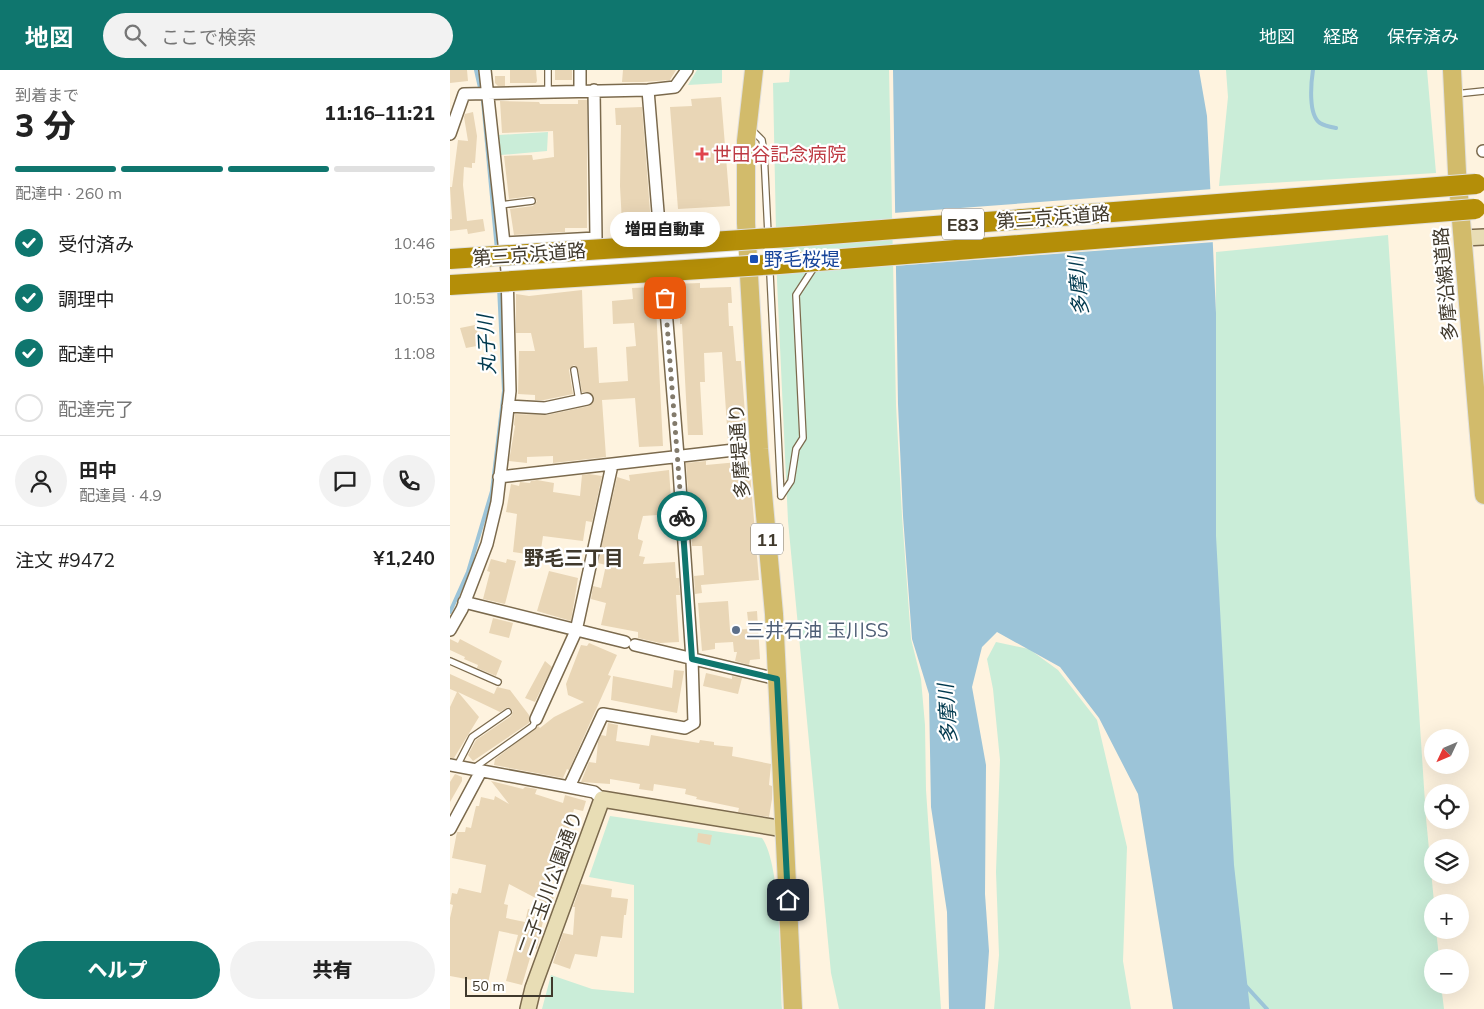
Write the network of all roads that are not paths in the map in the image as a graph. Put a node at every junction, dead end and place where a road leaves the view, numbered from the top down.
1 (486, 70) edge
2 (548, 70) edge
3 (580, 70) edge
4 (687, 70) edge
5 (754, 70) edge
6 (1452, 70) edge
7 (548, 90) junction
8 (580, 90) junction
9 (594, 90) junction
10 (648, 90) junction
11 (1484, 91) edge
12 (489, 92) junction
13 (1453, 94) junction
14 (748, 127) junction
15 (450, 134) edge
16 (1476, 184) dead end
17 (532, 201) dead end
18 (500, 205) junction
19 (1475, 209) dead end
20 (1484, 237) edge
21 (1463, 238) junction
22 (505, 243) junction
23 (736, 255) dead end
24 (450, 259) edge
25 (662, 259) junction
26 (812, 269) dead end
27 (507, 270) junction
28 (450, 285) edge
29 (574, 370) dead end
30 (583, 400) joint
31 (508, 406) junction
32 (734, 450) dead end
33 (678, 456) junction
34 (612, 465) junction
35 (499, 477) junction
36 (1484, 495) edge
37 (464, 602) junction
38 (450, 630) edge
39 (576, 631) junction
40 (692, 659) junction
41 (450, 661) edge
42 (777, 679) junction
43 (498, 682) dead end
44 (508, 712) dead end
45 (536, 719) joint
46 (453, 766) edge
47 (477, 770) junction
48 (570, 786) junction
49 (602, 799) junction
50 (450, 829) edge
51 (784, 829) junction
52 (528, 1009) edge
53 (793, 1009) edge

1 - 12 street
2 - 7 lane
3 - 8 street
4 - 10 street
5 - 14 main road, 多摩堤通り / 11
6 - 13 main road, 多摩沿線道路
7 - 8 street
7 - 12 street
8 - 9 street
9 - 10 street
9 - 22 street
10 - 25 street
11 - 13 lane
12 - 15 street
12 - 18 street
13 - 21 main road, 多摩沿線道路
14 - 26 lane
14 - 42 main road, 多摩堤通り / 11
16 - 24 highway, 第三京浜道路 / E83, bridge
17 - 18 lane
18 - 22 street
19 - 28 highway, 第三京浜道路 / E83, bridge
20 - 21 street
21 - 36 main road, 多摩沿線道路
22 - 27 street
23 - 25 street
25 - 27 street
25 - 33 street
27 - 31 street
29 - 30 lane
30 - 31 street
31 - 35 street
32 - 33 street
33 - 34 street
33 - 40 street
34 - 35 street
34 - 39 street
35 - 37 street
37 - 38 street
37 - 39 street
39 - 40 street
39 - 45 street
40 - 42 street
40 - 48 street
41 - 43 lane
42 - 51 main road, 多摩堤通り / 11
44 - 46 lane
45 - 47 lane
46 - 47 street
47 - 48 street
47 - 50 street
48 - 49 street
49 - 51 street
49 - 52 street, 二子玉川公園通り
51 - 53 main road, 多摩堤通り / 11

